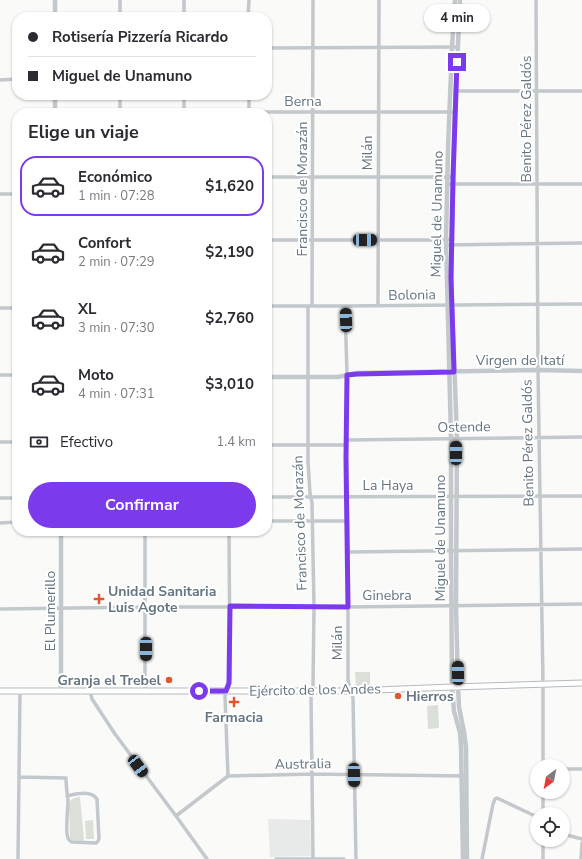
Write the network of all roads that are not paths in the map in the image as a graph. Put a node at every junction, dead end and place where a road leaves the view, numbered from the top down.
1 (55, 0) edge
2 (120, 0) edge
3 (184, 0) edge
4 (249, 0) edge
5 (313, 0) edge
6 (379, 0) edge
7 (455, 0) edge
8 (460, 0) edge
9 (536, 0) edge
10 (55, 12) edge
11 (120, 12) edge
12 (184, 12) edge
13 (248, 12) edge
14 (452, 47) junction
15 (458, 47) junction
16 (272, 48) edge
17 (313, 48) junction
18 (378, 48) junction
19 (12, 79) edge
20 (0, 80) edge
21 (537, 91) junction
22 (582, 91) edge
23 (453, 92) junction
24 (312, 112) junction
25 (378, 112) junction
26 (452, 112) junction
27 (272, 113) edge
28 (312, 176) junction
29 (378, 176) junction
30 (447, 176) junction
31 (272, 177) edge
32 (453, 177) junction
33 (448, 184) junction
34 (453, 184) junction
35 (538, 184) junction
36 (582, 184) edge
37 (0, 194) edge
38 (12, 194) edge
39 (272, 240) edge
40 (313, 240) junction
41 (378, 240) junction
42 (449, 242) junction
43 (538, 243) junction
44 (582, 243) edge
45 (538, 304) junction
46 (582, 304) edge
47 (450, 305) junction
48 (272, 306) edge
49 (308, 306) junction
50 (312, 306) junction
51 (345, 306) junction
52 (378, 306) junction
53 (0, 308) edge
54 (12, 308) edge
55 (538, 370) junction
56 (582, 371) edge
57 (452, 372) junction
58 (0, 375) edge
59 (12, 375) edge
60 (347, 375) junction
61 (272, 377) edge
62 (308, 378) junction
63 (539, 437) junction
64 (582, 437) edge
65 (451, 438) junction
66 (457, 438) junction
67 (346, 440) junction
68 (0, 442) edge
69 (12, 442) edge
70 (272, 445) edge
71 (308, 445) junction
72 (346, 445) junction
73 (311, 496) junction
74 (454, 496) junction
75 (540, 496) junction
76 (582, 496) edge
77 (272, 497) edge
78 (347, 497) junction
79 (0, 498) edge
80 (12, 498) edge
81 (272, 521) edge
82 (312, 521) junction
83 (347, 521) junction
84 (12, 522) edge
85 (0, 523) edge
86 (61, 536) edge
87 (145, 536) edge
88 (229, 536) edge
89 (540, 549) junction
90 (582, 549) edge
91 (451, 550) junction
92 (456, 550) junction
93 (348, 552) junction
94 (582, 604) edge
95 (541, 605) junction
96 (230, 606) junction
97 (314, 606) junction
98 (451, 606) junction
99 (456, 606) junction
100 (146, 607) junction
101 (348, 607) junction
102 (61, 608) junction
103 (0, 609) edge
104 (582, 682) edge
105 (543, 684) junction
106 (458, 686) junction
107 (452, 687) junction
108 (0, 691) edge
109 (61, 691) junction
110 (90, 691) junction
111 (226, 691) junction
112 (312, 691) junction
113 (20, 692) junction
114 (145, 692) junction
115 (352, 692) junction
116 (543, 759) edge
117 (570, 769) edge
118 (582, 769) edge
119 (312, 774) junction
120 (354, 775) junction
121 (228, 776) junction
122 (464, 776) junction
123 (19, 777) junction
124 (67, 796) junction
125 (530, 814) edge
126 (176, 816) junction
127 (570, 836) edge
128 (582, 839) edge
129 (582, 843) edge
130 (543, 847) edge
131 (18, 859) edge
132 (207, 859) edge
133 (276, 859) edge
134 (313, 859) edge
135 (344, 859) edge
136 (356, 859) edge
137 (462, 859) edge
138 (468, 859) edge
139 (482, 859) edge
140 (543, 859) edge
141 (581, 859) edge

1 - 10 street
2 - 11 street
3 - 12 street
4 - 13 street
5 - 17 street, Francisco de Morazán
6 - 18 street, Milán
7 - 14 street, Miguel de Unamuno
8 - 15 street, Miguel de Unamuno
9 - 21 street, Benito Pérez Galdós
14 - 15 street
14 - 18 street
14 - 23 street, Miguel de Unamuno
15 - 23 street, Miguel de Unamuno
16 - 17 street
17 - 18 street
17 - 24 street, Francisco de Morazán
18 - 25 street, Milán
19 - 20 street
21 - 22 street
21 - 23 street
21 - 35 street, Benito Pérez Galdós
23 - 26 street, Miguel de Unamuno
24 - 25 street, Berna
24 - 27 street, Berna
24 - 28 street, Francisco de Morazán
25 - 26 street, Berna
25 - 29 street, Milán
26 - 30 street, Miguel de Unamuno
26 - 32 street, Miguel de Unamuno
28 - 29 street
28 - 31 street
28 - 40 street, Francisco de Morazán
29 - 30 street
29 - 41 street, Milán
30 - 32 street
30 - 33 street, Miguel de Unamuno
32 - 34 street, Miguel de Unamuno
33 - 34 street
33 - 42 street, Miguel de Unamuno
34 - 35 street
34 - 42 street, Miguel de Unamuno
35 - 36 street
35 - 43 street, Benito Pérez Galdós
37 - 38 street
39 - 40 street
40 - 41 street
40 - 50 street, Francisco de Morazán
41 - 42 street
41 - 52 street, Milán
42 - 43 street
42 - 47 street, Miguel de Unamuno
43 - 44 street
43 - 45 street, Benito Pérez Galdós
45 - 46 street, Bolonia
45 - 47 street, Bolonia
45 - 55 street, Benito Pérez Galdós
47 - 52 street, Bolonia
47 - 57 street, Miguel de Unamuno
48 - 49 street, Bolonia
49 - 50 street, Bolonia
49 - 62 street, Francisco de Morazán
50 - 51 street, Bolonia
51 - 52 street, Bolonia
51 - 60 street, Milán
53 - 54 street
55 - 56 street, Virgen de Itatí
55 - 57 street, Virgen de Itatí
55 - 63 street, Benito Pérez Galdós
57 - 60 street, Virgen de Itatí
57 - 65 street, Miguel de Unamuno
57 - 66 street, Miguel de Unamuno
58 - 59 street
60 - 62 street, Virgen de Itatí
60 - 67 street, Milán
61 - 62 street, Virgen de Itatí
62 - 71 street, Francisco de Morazán
63 - 64 street, Ostende
63 - 66 street, Ostende
63 - 75 street, Benito Pérez Galdós
65 - 66 street, Ostende
65 - 67 street, Ostende
65 - 74 street, Miguel de Unamuno
66 - 74 street, Miguel de Unamuno
67 - 72 street, Milán
68 - 69 street
70 - 71 street
71 - 72 street
71 - 73 street, Francisco de Morazán
72 - 78 street, Milán
73 - 77 street, La Haya
73 - 78 street, La Haya
73 - 82 street, Francisco de Morazán
74 - 75 street, La Haya
74 - 78 street, La Haya
74 - 91 street, Miguel de Unamuno
74 - 92 street, Miguel de Unamuno
75 - 76 street, La Haya
75 - 89 street, Benito Pérez Galdós
78 - 83 street, Milán
79 - 80 street
81 - 82 street
82 - 83 street
82 - 97 street, Francisco de Morazán
83 - 93 street, Milán
84 - 85 street
86 - 102 street, El Plumerillo
87 - 100 street
88 - 96 street
89 - 90 street
89 - 92 street
89 - 95 street, Benito Pérez Galdós
91 - 92 street
91 - 93 street
91 - 98 street, Miguel de Unamuno
92 - 99 street, Miguel de Unamuno
93 - 101 street, Milán
94 - 95 street, Ginebra
95 - 99 street, Ginebra
95 - 105 street, Benito Pérez Galdós
96 - 97 street, Ginebra
96 - 100 street, Ginebra
96 - 111 street
97 - 101 street, Ginebra
97 - 112 street, Francisco de Morazán
98 - 99 street, Ginebra
98 - 101 street, Ginebra
98 - 107 street, Miguel de Unamuno
99 - 106 street, Miguel de Unamuno
100 - 102 street, Ginebra
100 - 114 street
101 - 115 street, Milán
102 - 103 street, Ginebra
102 - 109 street, El Plumerillo
104 - 105 main road, Ejército de los Andes
105 - 106 main road, Ejército de los Andes
105 - 116 street, Benito Pérez Galdós
106 - 107 main road, Ejército de los Andes
106 - 122 street, Miguel de Unamuno
107 - 115 main road, Ejército de los Andes
107 - 122 street, Miguel de Unamuno
108 - 113 main road, Ejército de los Andes
109 - 110 main road, Ejército de los Andes
109 - 113 main road, Ejército de los Andes
110 - 114 main road, Ejército de los Andes
110 - 126 street
111 - 112 main road, Ejército de los Andes
111 - 114 main road, Ejército de los Andes
111 - 121 street
112 - 115 main road, Ejército de los Andes
112 - 119 street, Francisco de Morazán
113 - 123 street
115 - 120 street, Milán
117 - 118 street
119 - 120 street, Australia
119 - 121 street, Australia
119 - 134 street, Francisco de Morazán
120 - 122 street, Australia
120 - 136 street, Milán
121 - 126 street
122 - 137 street, Miguel de Unamuno
122 - 138 street, Miguel de Unamuno
123 - 124 street
123 - 131 street
124 - 124 street
125 - 139 street
126 - 132 street
127 - 128 street
129 - 141 street
130 - 140 street
133 - 134 street
134 - 135 street

